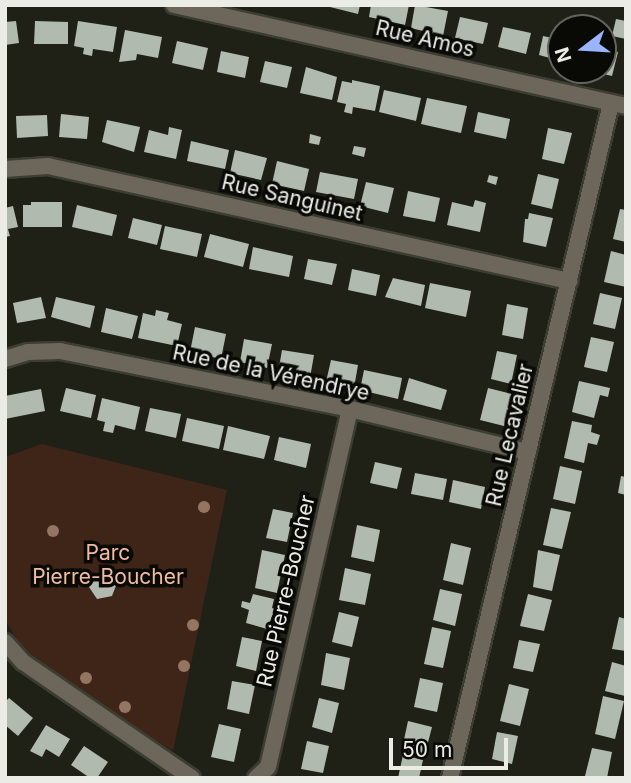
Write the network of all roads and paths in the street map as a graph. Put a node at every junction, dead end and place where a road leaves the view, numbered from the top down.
1 (174, 5) edge
2 (230, 10) edge
3 (618, 104) edge
4 (5, 169) edge
5 (569, 281) junction
6 (5, 359) edge
7 (350, 409) junction
8 (528, 452) junction
9 (5, 642) edge
10 (192, 778) edge
11 (256, 778) edge
12 (450, 778) edge

1 - 2 street, Rue Amos
2 - 3 street, Rue Amos
3 - 5 street, Rue Lecavalier
4 - 5 street, Rue Sanguinet
5 - 8 street, Rue Lecavalier
6 - 7 street, Rue de la Vérendrye
7 - 8 street, Rue de la Vérendrye
7 - 11 street, Rue Pierre-Boucher
8 - 12 street, Rue Lecavalier
9 - 10 street

